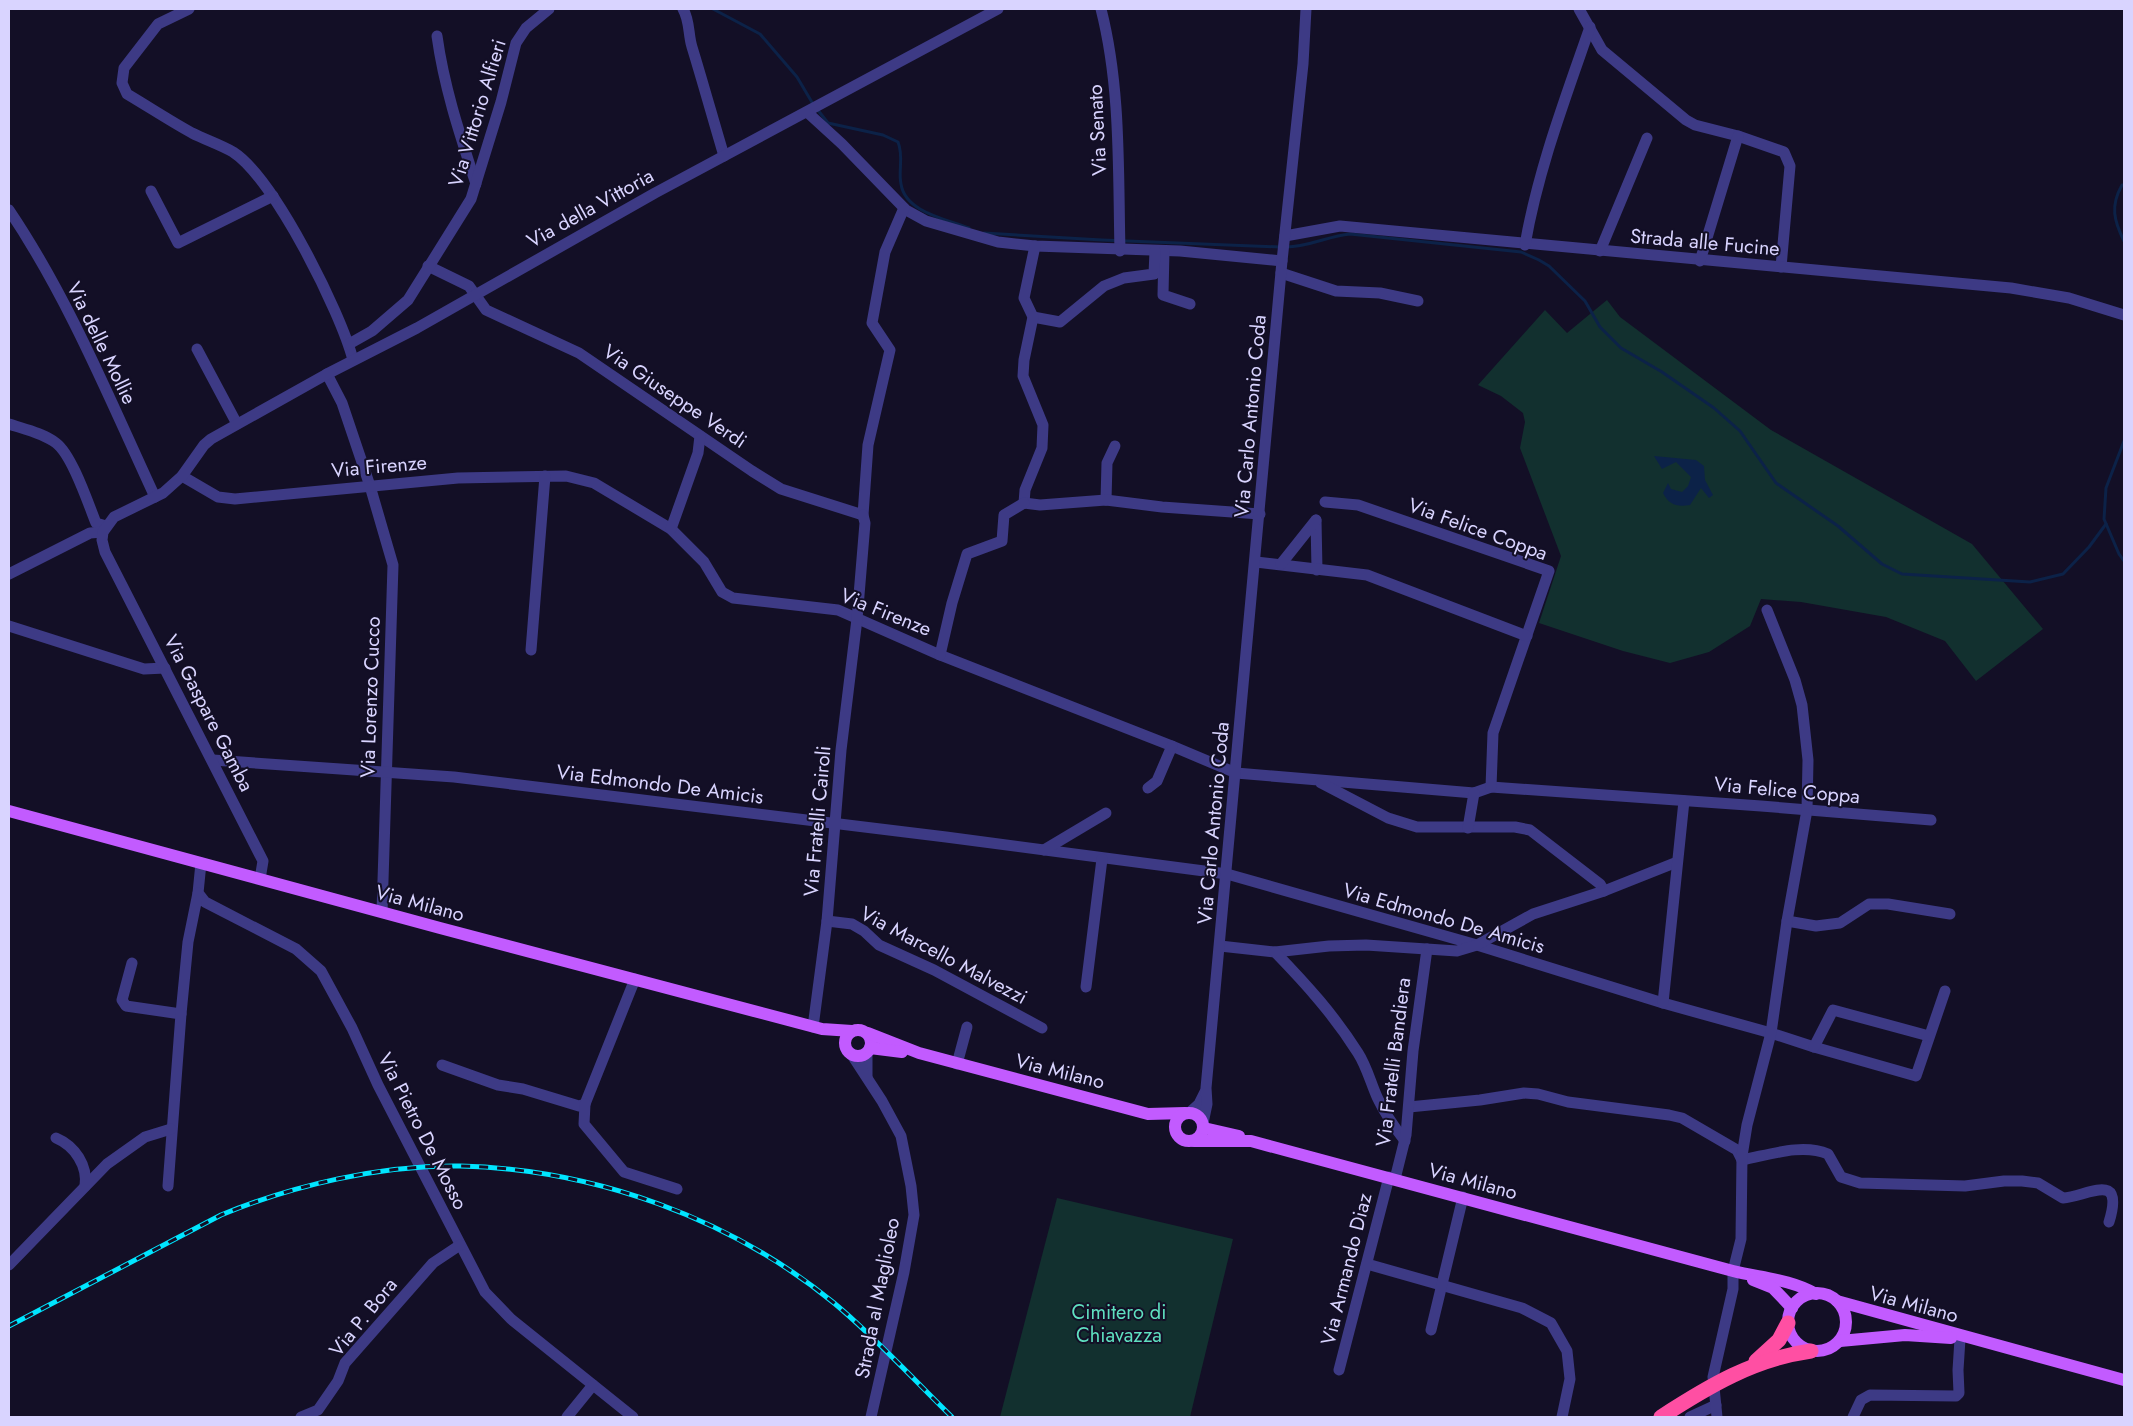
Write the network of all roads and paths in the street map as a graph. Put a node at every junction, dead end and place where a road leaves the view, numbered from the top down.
1 (189, 9) edge
2 (549, 9) edge
3 (683, 9) edge
4 (998, 9) edge
5 (1101, 9) edge
6 (1306, 9) edge
7 (1579, 9) edge
8 (1590, 28) junction
9 (437, 36) dead end
10 (815, 108) junction
11 (1738, 136) junction
12 (1647, 138) dead end
13 (724, 156) junction
14 (476, 184) junction
15 (151, 192) dead end
16 (273, 196) junction
17 (904, 208) junction
18 (9, 210) edge
19 (1285, 236) junction
20 (1525, 244) junction
21 (1035, 246) junction
22 (1120, 250) junction
23 (1160, 251) junction
24 (1600, 251) junction
25 (1282, 260) junction
26 (1700, 261) junction
27 (428, 266) junction
28 (1781, 267) junction
29 (1281, 274) junction
30 (475, 294) junction
31 (1418, 301) dead end
32 (1190, 304) dead end
33 (2122, 315) edge
34 (1033, 317) junction
35 (349, 344) junction
36 (197, 348) dead end
37 (354, 360) junction
38 (326, 374) junction
39 (9, 424) edge
40 (236, 424) junction
41 (700, 436) junction
42 (1115, 446) dead end
43 (182, 476) junction
44 (545, 476) junction
45 (370, 486) junction
46 (155, 497) junction
47 (1106, 500) junction
48 (1024, 502) junction
49 (1325, 502) dead end
50 (1260, 514) junction
51 (863, 515) junction
52 (104, 529) junction
53 (671, 529) junction
54 (1256, 562) junction
55 (1281, 564) junction
56 (1317, 570) junction
57 (9, 574) edge
58 (1767, 610) dead end
59 (858, 619) junction
60 (9, 626) edge
61 (1527, 636) junction
62 (531, 650) dead end
63 (940, 655) junction
64 (165, 668) junction
65 (1172, 746) junction
66 (213, 760) junction
67 (387, 772) junction
68 (1236, 773) junction
69 (1316, 780) junction
70 (1148, 788) dead end
71 (1491, 788) junction
72 (1474, 793) junction
73 (1684, 801) junction
74 (1807, 810) junction
75 (9, 811) edge
76 (1106, 813) dead end
77 (1931, 820) dead end
78 (835, 824) junction
79 (1468, 828) junction
80 (1044, 850) junction
81 (1102, 859) junction
82 (1677, 862) junction
83 (201, 864) junction
84 (1227, 874) junction
85 (260, 879) junction
86 (1604, 891) junction
87 (198, 893) junction
88 (382, 912) junction
89 (1950, 914) dead end
90 (827, 920) junction
91 (1787, 921) junction
92 (1476, 945) junction
93 (1220, 946) junction
94 (1426, 949) junction
95 (1276, 952) junction
96 (132, 963) dead end
97 (635, 980) junction
98 (1086, 987) dead end
99 (1944, 991) dead end
100 (1663, 1003) junction
101 (181, 1014) junction
102 (967, 1027) dead end
103 (818, 1028) junction
104 (1042, 1028) dead end
105 (852, 1031) junction
106 (1771, 1033) junction
107 (868, 1034) junction
108 (1929, 1036) junction
109 (844, 1044) junction
110 (1814, 1047) junction
111 (868, 1050) junction
112 (919, 1054) junction
113 (852, 1055) junction
114 (957, 1064) junction
115 (442, 1065) dead end
116 (867, 1077) junction
117 (1206, 1088) junction
118 (585, 1104) junction
119 (1409, 1106) junction
120 (1187, 1113) junction
121 (1153, 1115) junction
122 (1203, 1126) junction
123 (171, 1129) junction
124 (1175, 1131) junction
125 (56, 1138) dead end
126 (1194, 1141) junction
127 (1251, 1141) junction
128 (1405, 1141) junction
129 (1742, 1160) junction
130 (1392, 1178) junction
131 (85, 1186) junction
132 (168, 1186) dead end
133 (677, 1189) dead end
134 (1463, 1197) junction
135 (2109, 1222) dead end
136 (460, 1245) junction
137 (1367, 1264) junction
138 (9, 1265) edge
139 (1736, 1272) junction
140 (1442, 1284) junction
141 (1816, 1294) junction
142 (1837, 1302) junction
143 (1792, 1308) junction
144 (1788, 1323) junction
145 (1431, 1330) dead end
146 (1960, 1339) junction
147 (1840, 1341) junction
148 (1981, 1341) junction
149 (1812, 1351) junction
150 (1747, 1368) junction
151 (1339, 1370) dead end
152 (2124, 1380) edge
153 (593, 1385) junction
154 (1716, 1405) junction
155 (301, 1417) edge
156 (567, 1417) edge
157 (634, 1417) edge
158 (871, 1417) edge
159 (1562, 1417) edge
160 (1661, 1417) edge
161 (1690, 1417) edge
162 (1717, 1417) edge
163 (1853, 1417) edge

1 - 16 street
2 - 14 street, Via Vittorio Alfieri
3 - 13 street
4 - 10 street, Via della Vittoria
5 - 22 street, Via Senato
6 - 19 street, Via Carlo Antonio Coda
7 - 8 street
8 - 11 street
8 - 20 street
9 - 14 street
10 - 13 street, Via della Vittoria
10 - 17 street
11 - 26 street
11 - 28 street
12 - 24 street
13 - 30 street, Via della Vittoria
14 - 27 street, Via Vittorio Alfieri
15 - 16 street
16 - 35 street
17 - 21 street
17 - 51 street
18 - 46 street, Via delle Mollie
19 - 20 street, Strada alle Fucine
19 - 25 street, Via Carlo Antonio Coda
20 - 24 street, Strada alle Fucine
21 - 22 street
21 - 34 street
22 - 23 street
23 - 25 street
23 - 32 street
23 - 34 street
24 - 26 street, Strada alle Fucine
25 - 29 street, Via Carlo Antonio Coda
26 - 28 street, Strada alle Fucine
27 - 30 street, Via Giuseppe Verdi
27 - 35 street, Via Vittorio Alfieri
28 - 33 street, Strada alle Fucine
29 - 31 street
29 - 50 street, Via Carlo Antonio Coda
30 - 37 street, Via della Vittoria
30 - 41 street, Via Giuseppe Verdi
34 - 48 street
35 - 37 street
36 - 40 street
37 - 38 street, Via della Vittoria
38 - 40 street, Via della Vittoria
38 - 45 street, Via Lorenzo Cucco
39 - 52 street
40 - 43 street, Via della Vittoria
41 - 51 street, Via Giuseppe Verdi
41 - 53 street
42 - 47 street
43 - 45 street, Via Firenze
43 - 46 street
44 - 45 street, Via Firenze
44 - 53 street, Via Firenze
44 - 62 street
45 - 67 street, Via Lorenzo Cucco
46 - 52 street
47 - 48 street
47 - 50 street
48 - 63 street
49 - 61 street, Via Felice Coppa
50 - 54 street, Via Carlo Antonio Coda
51 - 59 street
52 - 57 street
52 - 64 street, Via Gaspare Gamba
53 - 59 street, Via Firenze
54 - 55 street
54 - 68 street, Via Carlo Antonio Coda
55 - 56 street
55 - 56 street
56 - 61 street
58 - 74 street
59 - 63 street, Via Firenze
59 - 78 street, Via Fratelli Cairoli
60 - 64 street
61 - 71 street, Via Felice Coppa
63 - 65 street, Via Firenze
64 - 66 street, Via Gaspare Gamba
65 - 68 street, Via Firenze
65 - 70 street
66 - 67 street, Via Edmondo De Amicis
66 - 85 street, Via Gaspare Gamba
67 - 78 street, Via Edmondo De Amicis
67 - 88 street, Via Lorenzo Cucco
68 - 69 street, Via Felice Coppa
68 - 84 street, Via Carlo Antonio Coda
69 - 72 street, Via Felice Coppa
69 - 79 street
71 - 72 street, Via Felice Coppa
71 - 73 street, Via Felice Coppa
72 - 79 street
73 - 74 street, Via Felice Coppa
73 - 82 street
74 - 77 street, Via Felice Coppa
74 - 91 street
75 - 83 main road, Via Milano
76 - 80 street
78 - 80 street, Via Edmondo De Amicis
78 - 90 street, Via Fratelli Cairoli
79 - 86 street
80 - 81 street, Via Edmondo De Amicis
81 - 84 street, Via Edmondo De Amicis
81 - 98 street
82 - 86 street
82 - 100 street
83 - 85 main road, Via Milano
83 - 87 street
84 - 92 street, Via Edmondo De Amicis
84 - 93 street, Via Carlo Antonio Coda
85 - 88 main road, Via Milano
86 - 92 street
87 - 101 street
87 - 136 street, Via Pietro De Mosso
88 - 97 main road, Via Milano
89 - 91 street
90 - 103 street, Via Fratelli Cairoli
90 - 104 street, Via Marcello Malvezzi
91 - 106 street
92 - 94 street
92 - 100 street, Via Edmondo De Amicis
93 - 95 street
93 - 117 street, Via Carlo Antonio Coda
94 - 95 street
94 - 119 street, Via Fratelli Bandiera
95 - 128 street
96 - 101 street
97 - 103 main road, Via Milano
97 - 118 street
99 - 108 street
100 - 106 street, Via Edmondo De Amicis
101 - 123 street
102 - 114 street
103 - 105 main road, Via Milano
103 - 109 main road, Via Milano
105 - 107 main road
105 - 109 main road
106 - 110 street, Via Edmondo De Amicis
106 - 129 street
107 - 111 main road
107 - 112 main road, Via Milano
108 - 110 street
108 - 110 street, Via Edmondo De Amicis
109 - 113 main road
111 - 112 main road, Via Milano
111 - 113 main road
111 - 116 street
112 - 114 main road, Via Milano
113 - 116 street, Strada al Maglioleo
114 - 121 main road, Via Milano
115 - 118 street
116 - 158 street, Strada al Maglioleo
117 - 120 street, Via Carlo Antonio Coda
117 - 122 street, Via Carlo Antonio Coda
118 - 133 street
119 - 128 street, Via Fratelli Bandiera
119 - 129 street
120 - 121 main road, Via Milano
120 - 122 main road
120 - 124 main road
121 - 124 main road, Via Milano
122 - 126 main road
122 - 127 main road
123 - 131 street
123 - 132 street
124 - 126 main road, Via Milano
125 - 131 street
126 - 127 main road, Via Milano
127 - 130 main road, Via Milano
128 - 130 street, Via Fratelli Bandiera
129 - 135 street
129 - 139 street
130 - 134 main road, Via Milano
130 - 137 street, Via Armando Diaz
131 - 138 street
134 - 139 main road, Via Milano
134 - 140 street
136 - 153 street, Via Pietro De Mosso
136 - 155 street, Via P. Bora
137 - 140 street
137 - 151 street, Via Armando Diaz
139 - 141 main road, Via Milano
139 - 143 main road, Via Milano
139 - 154 street
140 - 145 street
140 - 159 street
141 - 142 main road
141 - 143 main road
142 - 147 main road
142 - 148 main road, Via Milano
143 - 144 main road
144 - 149 main road
144 - 150 highway
146 - 147 main road, Via Milano
146 - 148 main road, Via Milano
146 - 163 street
147 - 149 main road
148 - 152 main road, Via Milano
149 - 150 highway
150 - 160 highway
153 - 156 street
153 - 157 street, Via Pietro De Mosso
154 - 161 street
154 - 162 street

